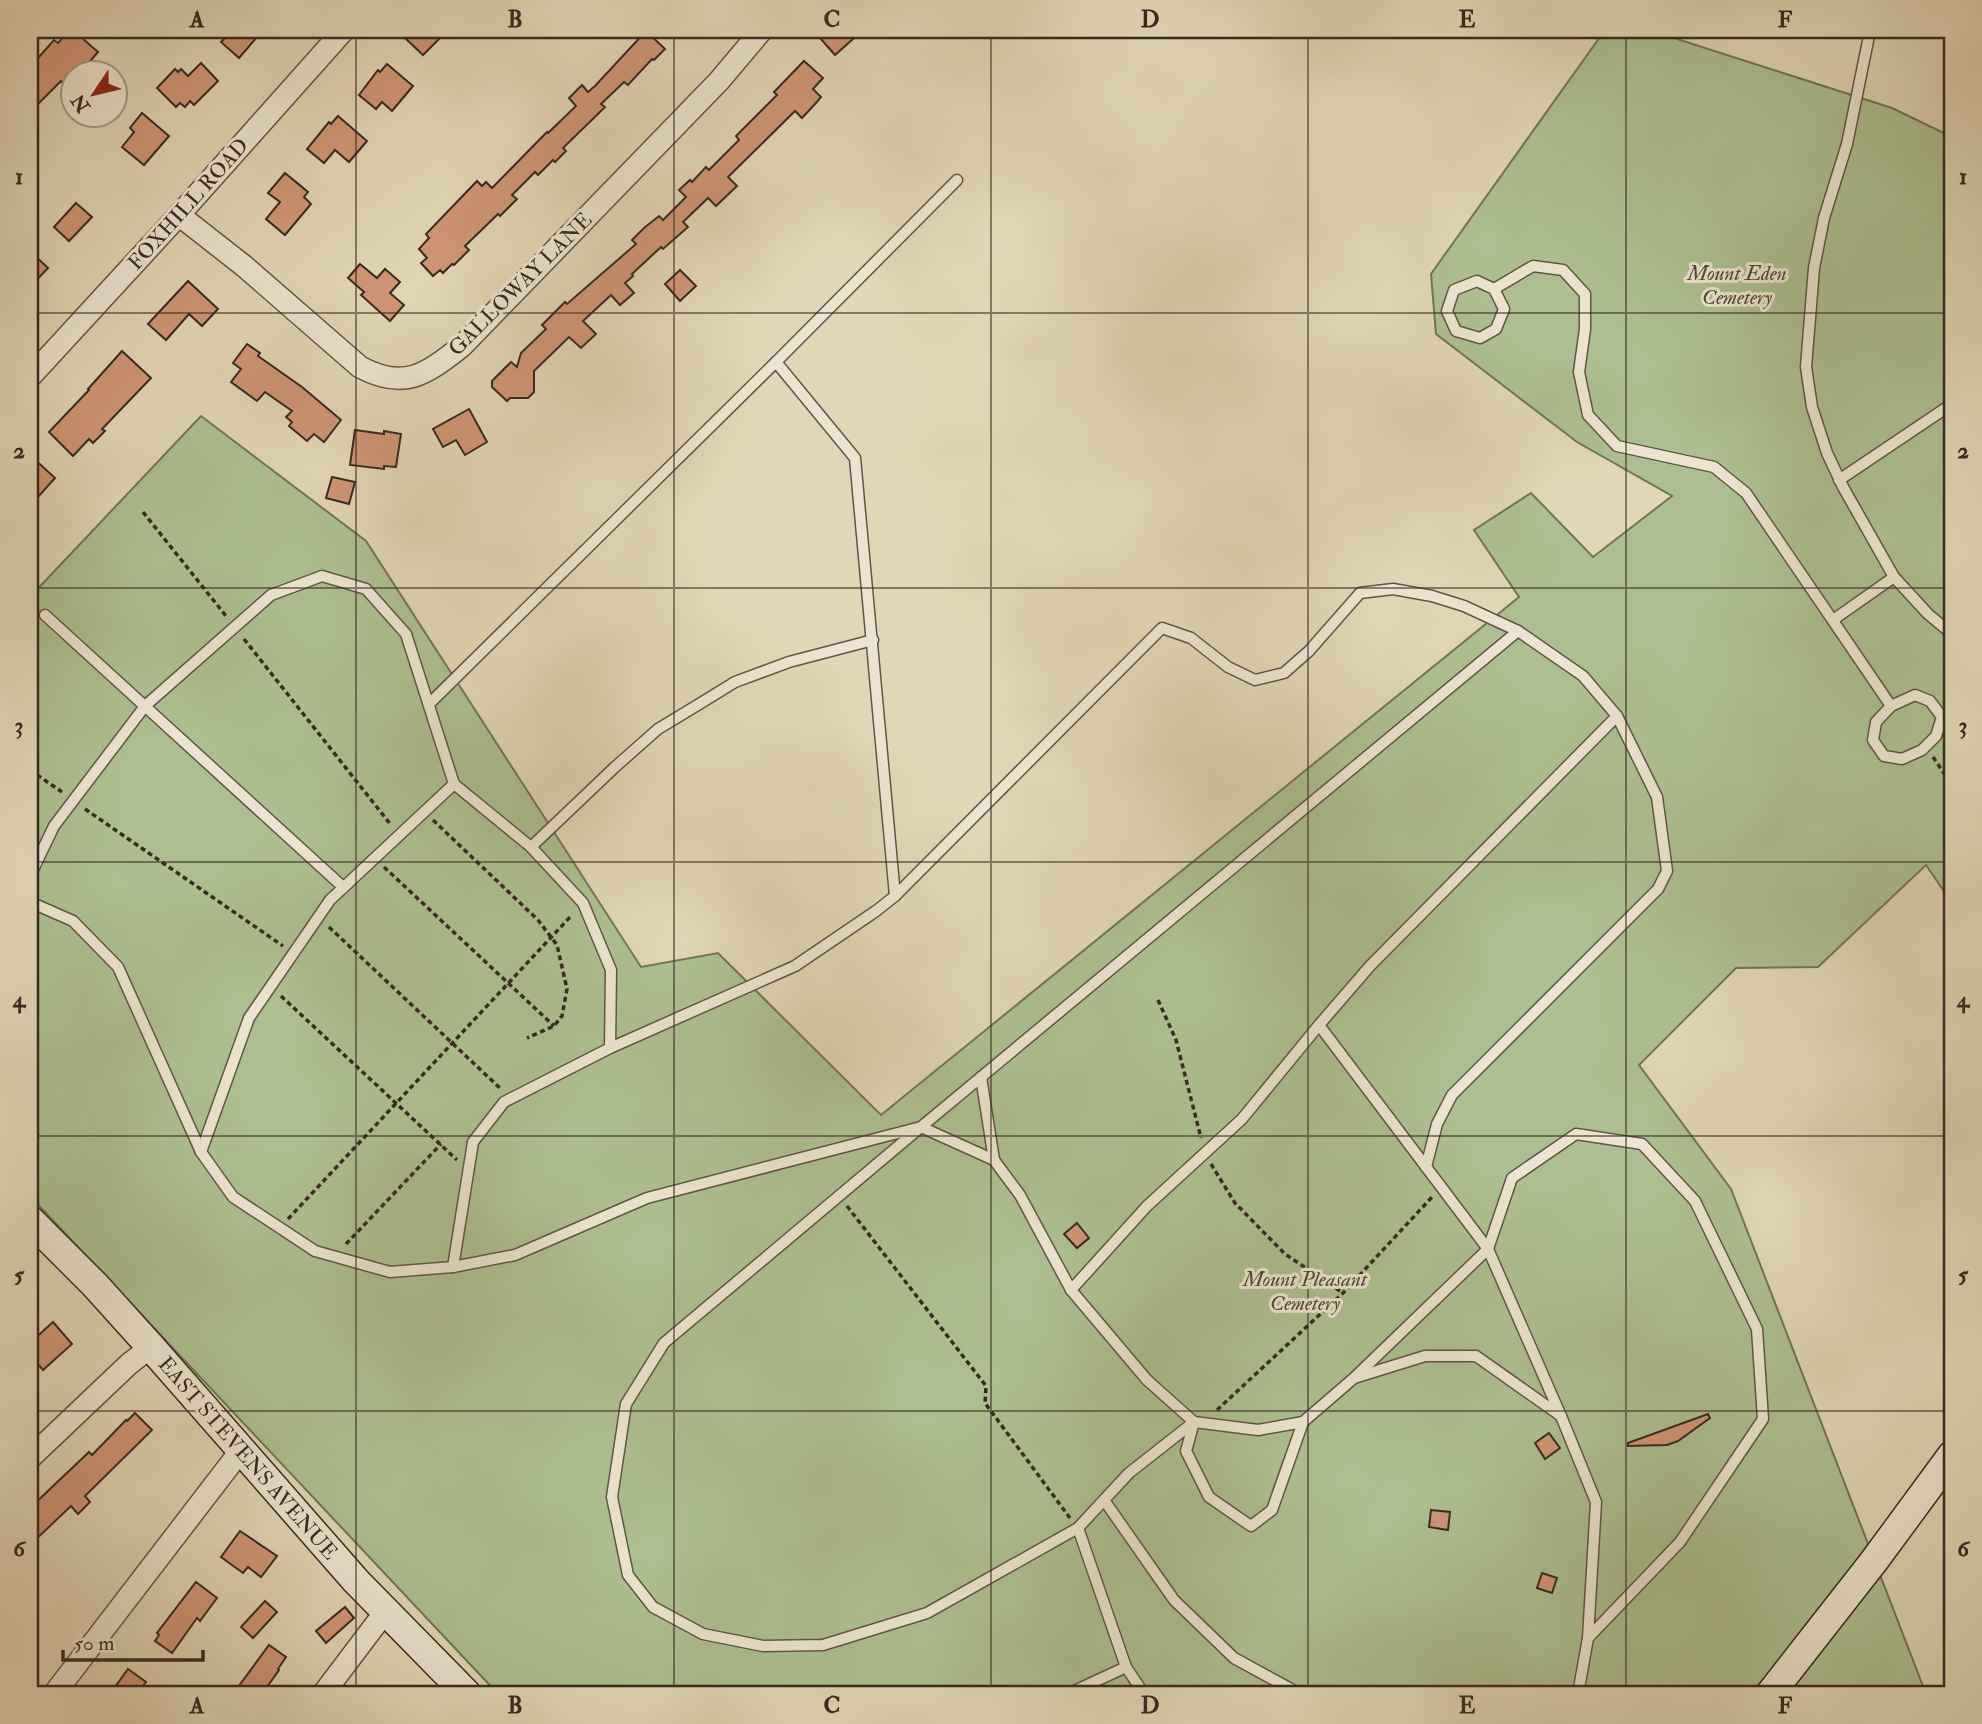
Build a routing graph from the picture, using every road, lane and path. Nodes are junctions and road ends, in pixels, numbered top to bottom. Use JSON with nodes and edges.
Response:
{"nodes":[{"id":1,"x":344,"y":30,"type":"edge"},
{"id":2,"x":762,"y":30,"type":"edge"},
{"id":3,"x":1868,"y":30,"type":"edge"},
{"id":4,"x":957,"y":180,"type":"dead end"},
{"id":5,"x":179,"y":215,"type":"junction"},
{"id":6,"x":1494,"y":289,"type":"junction"},
{"id":7,"x":776,"y":362,"type":"junction"},
{"id":8,"x":30,"y":377,"type":"edge"},
{"id":9,"x":1952,"y":404,"type":"edge"},
{"id":10,"x":1839,"y":480,"type":"junction"},
{"id":11,"x":143,"y":512,"type":"dead end"},
{"id":12,"x":1894,"y":577,"type":"junction"},
{"id":13,"x":45,"y":615,"type":"dead end"},
{"id":14,"x":1833,"y":620,"type":"junction"},
{"id":15,"x":235,"y":627,"type":"junction"},
{"id":16,"x":1518,"y":631,"type":"junction"},
{"id":17,"x":1952,"y":634,"type":"edge"},
{"id":18,"x":873,"y":640,"type":"junction"},
{"id":19,"x":429,"y":704,"type":"junction"},
{"id":20,"x":145,"y":706,"type":"junction"},
{"id":21,"x":1891,"y":706,"type":"junction"},
{"id":22,"x":1617,"y":716,"type":"junction"},
{"id":23,"x":1926,"y":746,"type":"junction"},
{"id":24,"x":30,"y":770,"type":"edge"},
{"id":25,"x":454,"y":784,"type":"junction"},
{"id":26,"x":1952,"y":785,"type":"edge"},
{"id":27,"x":73,"y":800,"type":"junction"},
{"id":28,"x":424,"y":811,"type":"junction"},
{"id":29,"x":399,"y":835,"type":"junction"},
{"id":30,"x":531,"y":847,"type":"junction"},
{"id":31,"x":374,"y":858,"type":"junction"},
{"id":32,"x":30,"y":876,"type":"edge"},
{"id":33,"x":343,"y":887,"type":"junction"},
{"id":34,"x":895,"y":896,"type":"junction"},
{"id":35,"x":30,"y":902,"type":"edge"},
{"id":36,"x":583,"y":904,"type":"junction"},
{"id":37,"x":318,"y":917,"type":"junction"},
{"id":38,"x":551,"y":937,"type":"junction"},
{"id":39,"x":294,"y":953,"type":"junction"},
{"id":40,"x":508,"y":983,"type":"junction"},
{"id":41,"x":271,"y":986,"type":"junction"},
{"id":42,"x":1158,"y":1000,"type":"dead end"},
{"id":43,"x":1319,"y":1025,"type":"junction"},
{"id":44,"x":554,"y":1026,"type":"junction"},
{"id":45,"x":527,"y":1038,"type":"dead end"},
{"id":46,"x":452,"y":1043,"type":"junction"},
{"id":47,"x":610,"y":1048,"type":"junction"},
{"id":48,"x":981,"y":1077,"type":"junction"},
{"id":49,"x":511,"y":1098,"type":"junction"},
{"id":50,"x":396,"y":1103,"type":"junction"},
{"id":51,"x":921,"y":1127,"type":"junction"},
{"id":52,"x":441,"y":1144,"type":"junction"},
{"id":53,"x":201,"y":1152,"type":"junction"},
{"id":54,"x":1205,"y":1153,"type":"junction"},
{"id":55,"x":994,"y":1160,"type":"junction"},
{"id":56,"x":1426,"y":1167,"type":"junction"},
{"id":57,"x":469,"y":1171,"type":"junction"},
{"id":58,"x":1441,"y":1187,"type":"junction"},
{"id":59,"x":839,"y":1196,"type":"junction"},
{"id":60,"x":30,"y":1220,"type":"edge"},
{"id":61,"x":279,"y":1228,"type":"junction"},
{"id":62,"x":1488,"y":1249,"type":"junction"},
{"id":63,"x":334,"y":1256,"type":"junction"},
{"id":64,"x":453,"y":1267,"type":"junction"},
{"id":65,"x":1071,"y":1290,"type":"junction"},
{"id":66,"x":1343,"y":1293,"type":"junction"},
{"id":67,"x":151,"y":1347,"type":"junction"},
{"id":68,"x":1354,"y":1378,"type":"junction"},
{"id":69,"x":1561,"y":1416,"type":"junction"},
{"id":70,"x":1303,"y":1422,"type":"junction"},
{"id":71,"x":1198,"y":1423,"type":"junction"},
{"id":72,"x":242,"y":1450,"type":"junction"},
{"id":73,"x":1952,"y":1455,"type":"edge"},
{"id":74,"x":30,"y":1458,"type":"edge"},
{"id":75,"x":1104,"y":1500,"type":"junction"},
{"id":76,"x":1078,"y":1528,"type":"junction"},
{"id":77,"x":386,"y":1612,"type":"junction"},
{"id":78,"x":1588,"y":1638,"type":"junction"},
{"id":79,"x":1126,"y":1667,"type":"junction"},
{"id":80,"x":54,"y":1694,"type":"edge"},
{"id":81,"x":323,"y":1694,"type":"edge"},
{"id":82,"x":467,"y":1694,"type":"edge"},
{"id":83,"x":1068,"y":1694,"type":"edge"},
{"id":84,"x":1144,"y":1694,"type":"edge"},
{"id":85,"x":1300,"y":1694,"type":"edge"},
{"id":86,"x":1578,"y":1694,"type":"edge"},
{"id":87,"x":1770,"y":1694,"type":"edge"}],
"edges":[{"from":1,"to":5,"type":"street","name":"FOXHILL ROAD"},
{"from":2,"to":5,"type":"street","name":"GALLOWAY LANE"},
{"from":3,"to":10,"type":"lane"},
{"from":4,"to":7,"type":"lane"},
{"from":5,"to":8,"type":"street","name":"FOXHILL ROAD"},
{"from":6,"to":6,"type":"lane"},
{"from":6,"to":14,"type":"lane"},
{"from":7,"to":18,"type":"lane"},
{"from":7,"to":19,"type":"lane"},
{"from":9,"to":10,"type":"lane"},
{"from":10,"to":12,"type":"lane"},
{"from":11,"to":15,"type":"path"},
{"from":12,"to":14,"type":"lane"},
{"from":12,"to":17,"type":"lane"},
{"from":13,"to":20,"type":"lane"},
{"from":14,"to":21,"type":"lane"},
{"from":15,"to":19,"type":"lane"},
{"from":15,"to":20,"type":"lane"},
{"from":15,"to":29,"type":"path"},
{"from":16,"to":22,"type":"lane"},
{"from":16,"to":34,"type":"lane"},
{"from":16,"to":48,"type":"lane"},
{"from":18,"to":30,"type":"lane"},
{"from":18,"to":34,"type":"lane"},
{"from":19,"to":25,"type":"lane"},
{"from":20,"to":27,"type":"lane"},
{"from":20,"to":33,"type":"lane"},
{"from":21,"to":23,"type":"lane"},
{"from":21,"to":23,"type":"lane"},
{"from":22,"to":43,"type":"lane"},
{"from":22,"to":56,"type":"lane"},
{"from":23,"to":26,"type":"path"},
{"from":24,"to":27,"type":"path"},
{"from":25,"to":28,"type":"lane"},
{"from":25,"to":30,"type":"lane"},
{"from":27,"to":32,"type":"lane"},
{"from":27,"to":39,"type":"path"},
{"from":28,"to":29,"type":"lane"},
{"from":28,"to":38,"type":"path"},
{"from":29,"to":31,"type":"lane"},
{"from":30,"to":36,"type":"lane"},
{"from":31,"to":33,"type":"lane"},
{"from":31,"to":40,"type":"path"},
{"from":33,"to":37,"type":"lane"},
{"from":34,"to":47,"type":"lane"},
{"from":35,"to":53,"type":"lane"},
{"from":36,"to":38,"type":"path"},
{"from":36,"to":47,"type":"lane"},
{"from":37,"to":39,"type":"lane"},
{"from":37,"to":46,"type":"path"},
{"from":38,"to":40,"type":"path"},
{"from":38,"to":44,"type":"path"},
{"from":39,"to":41,"type":"lane"},
{"from":40,"to":44,"type":"path"},
{"from":40,"to":46,"type":"path"},
{"from":41,"to":50,"type":"path"},
{"from":41,"to":53,"type":"lane"},
{"from":42,"to":54,"type":"path"},
{"from":43,"to":54,"type":"lane"},
{"from":43,"to":56,"type":"lane"},
{"from":44,"to":45,"type":"path"},
{"from":46,"to":49,"type":"path"},
{"from":46,"to":50,"type":"path"},
{"from":47,"to":49,"type":"lane"},
{"from":48,"to":51,"type":"lane"},
{"from":48,"to":55,"type":"lane"},
{"from":49,"to":57,"type":"lane"},
{"from":50,"to":52,"type":"path"},
{"from":50,"to":61,"type":"path"},
{"from":51,"to":55,"type":"lane"},
{"from":51,"to":59,"type":"lane"},
{"from":51,"to":64,"type":"lane"},
{"from":52,"to":57,"type":"path"},
{"from":52,"to":63,"type":"path"},
{"from":53,"to":61,"type":"lane"},
{"from":54,"to":65,"type":"lane"},
{"from":54,"to":66,"type":"path"},
{"from":55,"to":65,"type":"lane"},
{"from":56,"to":58,"type":"lane"},
{"from":57,"to":64,"type":"lane"},
{"from":58,"to":62,"type":"lane"},
{"from":58,"to":66,"type":"path"},
{"from":59,"to":76,"type":"path"},
{"from":59,"to":76,"type":"lane"},
{"from":60,"to":67,"type":"street","name":"EAST STEVENS AVENUE"},
{"from":61,"to":63,"type":"lane"},
{"from":62,"to":68,"type":"lane"},
{"from":62,"to":69,"type":"lane"},
{"from":62,"to":78,"type":"lane"},
{"from":63,"to":64,"type":"lane"},
{"from":65,"to":71,"type":"lane"},
{"from":66,"to":71,"type":"path"},
{"from":67,"to":72,"type":"street","name":"EAST STEVENS AVENUE"},
{"from":67,"to":74,"type":"street"},
{"from":68,"to":69,"type":"lane"},
{"from":68,"to":70,"type":"lane"},
{"from":69,"to":78,"type":"lane"},
{"from":70,"to":71,"type":"lane"},
{"from":70,"to":71,"type":"lane"},
{"from":71,"to":75,"type":"lane"},
{"from":72,"to":77,"type":"street","name":"EAST STEVENS AVENUE"},
{"from":72,"to":80,"type":"street"},
{"from":73,"to":87,"type":"street"},
{"from":75,"to":76,"type":"lane"},
{"from":75,"to":85,"type":"lane"},
{"from":76,"to":79,"type":"lane"},
{"from":77,"to":81,"type":"street"},
{"from":77,"to":82,"type":"street","name":"EAST STEVENS AVENUE"},
{"from":78,"to":86,"type":"lane"},
{"from":79,"to":83,"type":"lane"},
{"from":79,"to":84,"type":"lane"}]}
